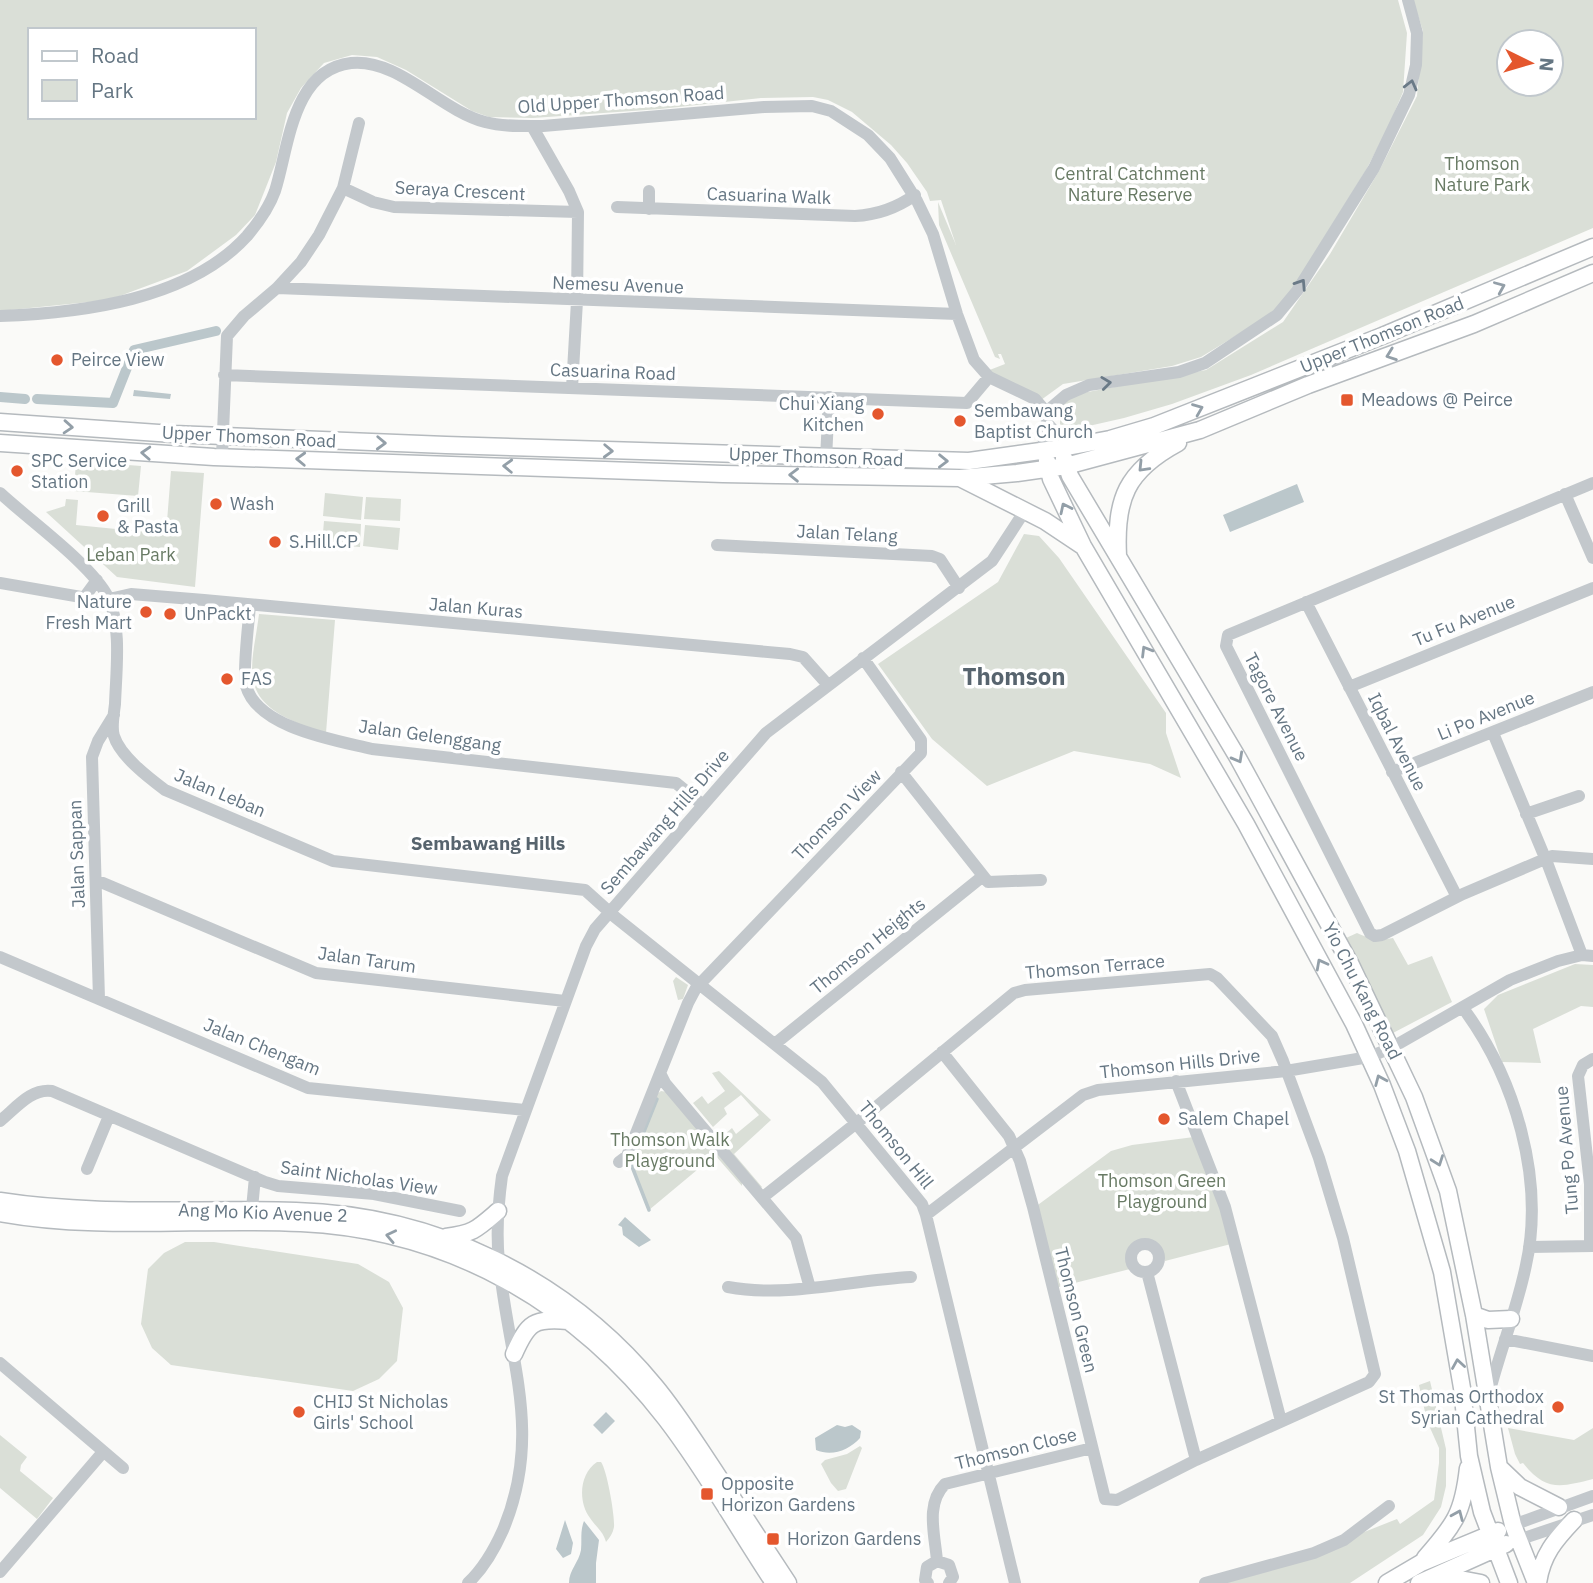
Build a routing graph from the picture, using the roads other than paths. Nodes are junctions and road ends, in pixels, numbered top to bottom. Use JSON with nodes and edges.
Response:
{"nodes":[{"id":1,"x":1408,"y":0,"type":"edge"},
{"id":2,"x":359,"y":123,"type":"dead end"},
{"id":3,"x":533,"y":126,"type":"junction"},
{"id":4,"x":343,"y":188,"type":"junction"},
{"id":5,"x":649,"y":191,"type":"dead end"},
{"id":6,"x":915,"y":195,"type":"junction"},
{"id":7,"x":617,"y":207,"type":"dead end"},
{"id":8,"x":649,"y":209,"type":"junction"},
{"id":9,"x":578,"y":212,"type":"junction"},
{"id":10,"x":1593,"y":247,"type":"edge"},
{"id":11,"x":1593,"y":273,"type":"edge"},
{"id":12,"x":277,"y":288,"type":"junction"},
{"id":13,"x":577,"y":301,"type":"junction"},
{"id":14,"x":957,"y":314,"type":"junction"},
{"id":15,"x":0,"y":316,"type":"edge"},
{"id":16,"x":224,"y":375,"type":"junction"},
{"id":17,"x":989,"y":377,"type":"junction"},
{"id":18,"x":572,"y":388,"type":"junction"},
{"id":19,"x":829,"y":397,"type":"junction"},
{"id":20,"x":1047,"y":418,"type":"junction"},
{"id":21,"x":0,"y":422,"type":"edge"},
{"id":22,"x":1200,"y":430,"type":"junction"},
{"id":23,"x":222,"y":436,"type":"junction"},
{"id":24,"x":0,"y":443,"type":"edge"},
{"id":25,"x":1054,"y":450,"type":"junction"},
{"id":26,"x":723,"y":454,"type":"junction"},
{"id":27,"x":222,"y":457,"type":"junction"},
{"id":28,"x":826,"y":459,"type":"junction"},
{"id":29,"x":1066,"y":466,"type":"junction"},
{"id":30,"x":1048,"y":469,"type":"junction"},
{"id":31,"x":723,"y":474,"type":"junction"},
{"id":32,"x":960,"y":478,"type":"junction"},
{"id":33,"x":1593,"y":483,"type":"edge"},
{"id":34,"x":0,"y":493,"type":"edge"},
{"id":35,"x":1565,"y":495,"type":"junction"},
{"id":36,"x":1024,"y":512,"type":"junction"},
{"id":37,"x":717,"y":545,"type":"dead end"},
{"id":38,"x":1083,"y":546,"type":"junction"},
{"id":39,"x":1118,"y":558,"type":"junction"},
{"id":40,"x":1593,"y":558,"type":"edge"},
{"id":41,"x":97,"y":580,"type":"junction"},
{"id":42,"x":1,"y":587,"type":"edge"},
{"id":43,"x":959,"y":587,"type":"junction"},
{"id":44,"x":1593,"y":588,"type":"edge"},
{"id":45,"x":109,"y":599,"type":"junction"},
{"id":46,"x":1306,"y":602,"type":"junction"},
{"id":47,"x":250,"y":605,"type":"junction"},
{"id":48,"x":1171,"y":647,"type":"junction"},
{"id":49,"x":863,"y":658,"type":"junction"},
{"id":50,"x":828,"y":685,"type":"junction"},
{"id":51,"x":1349,"y":688,"type":"junction"},
{"id":52,"x":1593,"y":692,"type":"edge"},
{"id":53,"x":1173,"y":696,"type":"junction"},
{"id":54,"x":114,"y":715,"type":"junction"},
{"id":55,"x":1493,"y":733,"type":"junction"},
{"id":56,"x":901,"y":772,"type":"junction"},
{"id":57,"x":1392,"y":772,"type":"junction"},
{"id":58,"x":1579,"y":796,"type":"dead end"},
{"id":59,"x":703,"y":805,"type":"junction"},
{"id":60,"x":1526,"y":814,"type":"junction"},
{"id":61,"x":1544,"y":859,"type":"junction"},
{"id":62,"x":1593,"y":859,"type":"edge"},
{"id":63,"x":983,"y":876,"type":"junction"},
{"id":64,"x":1041,"y":880,"type":"dead end"},
{"id":65,"x":96,"y":882,"type":"junction"},
{"id":66,"x":1457,"y":897,"type":"junction"},
{"id":67,"x":610,"y":912,"type":"junction"},
{"id":68,"x":1587,"y":956,"type":"edge"},
{"id":69,"x":0,"y":957,"type":"edge"},
{"id":70,"x":701,"y":983,"type":"junction"},
{"id":71,"x":99,"y":999,"type":"junction"},
{"id":72,"x":565,"y":1001,"type":"junction"},
{"id":73,"x":1463,"y":1008,"type":"junction"},
{"id":74,"x":776,"y":1043,"type":"junction"},
{"id":75,"x":1391,"y":1048,"type":"junction"},
{"id":76,"x":942,"y":1052,"type":"junction"},
{"id":77,"x":1369,"y":1056,"type":"junction"},
{"id":78,"x":1593,"y":1059,"type":"edge"},
{"id":79,"x":1286,"y":1070,"type":"junction"},
{"id":80,"x":661,"y":1075,"type":"junction"},
{"id":81,"x":1176,"y":1081,"type":"junction"},
{"id":82,"x":526,"y":1110,"type":"junction"},
{"id":83,"x":109,"y":1116,"type":"junction"},
{"id":84,"x":0,"y":1121,"type":"edge"},
{"id":85,"x":856,"y":1123,"type":"junction"},
{"id":86,"x":1015,"y":1146,"type":"junction"},
{"id":87,"x":619,"y":1162,"type":"dead end"},
{"id":88,"x":87,"y":1169,"type":"dead end"},
{"id":89,"x":255,"y":1177,"type":"junction"},
{"id":90,"x":763,"y":1197,"type":"junction"},
{"id":91,"x":0,"y":1201,"type":"edge"},
{"id":92,"x":460,"y":1210,"type":"dead end"},
{"id":93,"x":498,"y":1211,"type":"junction"},
{"id":94,"x":0,"y":1213,"type":"edge"},
{"id":95,"x":926,"y":1215,"type":"junction"},
{"id":96,"x":251,"y":1216,"type":"junction"},
{"id":97,"x":443,"y":1238,"type":"junction"},
{"id":98,"x":1592,"y":1246,"type":"edge"},
{"id":99,"x":1529,"y":1247,"type":"junction"},
{"id":100,"x":499,"y":1268,"type":"junction"},
{"id":101,"x":1147,"y":1272,"type":"dead end"},
{"id":102,"x":911,"y":1278,"type":"dead end"},
{"id":103,"x":728,"y":1287,"type":"dead end"},
{"id":104,"x":810,"y":1288,"type":"junction"},
{"id":105,"x":1474,"y":1315,"type":"junction"},
{"id":106,"x":1511,"y":1320,"type":"junction"},
{"id":107,"x":571,"y":1321,"type":"junction"},
{"id":108,"x":1505,"y":1339,"type":"junction"},
{"id":109,"x":514,"y":1354,"type":"junction"},
{"id":110,"x":1593,"y":1356,"type":"edge"},
{"id":111,"x":0,"y":1363,"type":"edge"},
{"id":112,"x":1487,"y":1402,"type":"junction"},
{"id":113,"x":1281,"y":1421,"type":"junction"},
{"id":114,"x":522,"y":1429,"type":"junction"},
{"id":115,"x":1091,"y":1448,"type":"junction"},
{"id":116,"x":103,"y":1452,"type":"junction"},
{"id":117,"x":1469,"y":1456,"type":"junction"},
{"id":118,"x":1196,"y":1460,"type":"junction"},
{"id":119,"x":1499,"y":1467,"type":"junction"},
{"id":120,"x":123,"y":1468,"type":"dead end"},
{"id":121,"x":987,"y":1474,"type":"junction"},
{"id":122,"x":1593,"y":1496,"type":"edge"},
{"id":123,"x":1389,"y":1507,"type":"dead end"},
{"id":124,"x":1559,"y":1507,"type":"junction"},
{"id":125,"x":1593,"y":1515,"type":"edge"},
{"id":126,"x":1574,"y":1520,"type":"junction"},
{"id":127,"x":1516,"y":1532,"type":"junction"},
{"id":128,"x":1493,"y":1540,"type":"junction"},
{"id":129,"x":937,"y":1561,"type":"junction"},
{"id":130,"x":1421,"y":1563,"type":"junction"},
{"id":131,"x":0,"y":1572,"type":"edge"},
{"id":132,"x":1209,"y":1582,"type":"edge"},
{"id":133,"x":1420,"y":1582,"type":"edge"},
{"id":134,"x":457,"y":1583,"type":"edge"},
{"id":135,"x":468,"y":1583,"type":"edge"},
{"id":136,"x":774,"y":1583,"type":"edge"},
{"id":137,"x":788,"y":1583,"type":"edge"},
{"id":138,"x":928,"y":1583,"type":"edge"},
{"id":139,"x":949,"y":1583,"type":"edge"},
{"id":140,"x":1015,"y":1583,"type":"edge"},
{"id":141,"x":1387,"y":1583,"type":"edge"},
{"id":142,"x":1481,"y":1583,"type":"edge"},
{"id":143,"x":1509,"y":1583,"type":"edge"},
{"id":144,"x":1537,"y":1583,"type":"edge"}],
"edges":[{"from":20,"to":1,"type":"street","one_way":true},
{"from":2,"to":4,"type":"street"},
{"from":3,"to":6,"type":"street","name":"Old Upper Thomson Road"},
{"from":3,"to":9,"type":"street"},
{"from":3,"to":15,"type":"street","name":"Old Upper Thomson Road"},
{"from":4,"to":9,"type":"street","name":"Seraya Crescent"},
{"from":4,"to":12,"type":"street"},
{"from":5,"to":8,"type":"street"},
{"from":6,"to":8,"type":"street","name":"Casuarina Walk"},
{"from":6,"to":14,"type":"street","name":"Old Upper Thomson Road"},
{"from":7,"to":8,"type":"street","name":"Casuarina Walk"},
{"from":9,"to":13,"type":"street"},
{"from":25,"to":10,"type":"main road","name":"Upper Thomson Road","one_way":true},
{"from":11,"to":22,"type":"main road","name":"Upper Thomson Road","one_way":true},
{"from":12,"to":13,"type":"street","name":"Nemesu Avenue"},
{"from":12,"to":16,"type":"street"},
{"from":13,"to":14,"type":"street","name":"Nemesu Avenue"},
{"from":13,"to":18,"type":"street"},
{"from":14,"to":17,"type":"street","name":"Old Upper Thomson Road"},
{"from":16,"to":18,"type":"street","name":"Casuarina Road"},
{"from":16,"to":23,"type":"street"},
{"from":17,"to":19,"type":"street","name":"Casuarina Road"},
{"from":17,"to":20,"type":"street"},
{"from":18,"to":19,"type":"street","name":"Casuarina Road"},
{"from":19,"to":28,"type":"street"},
{"from":20,"to":25,"type":"street"},
{"from":21,"to":23,"type":"main road","name":"Upper Thomson Road","one_way":true},
{"from":22,"to":29,"type":"main road","name":"Upper Thomson Road"},
{"from":22,"to":39,"type":"main road","one_way":true},
{"from":23,"to":26,"type":"main road","name":"Upper Thomson Road","one_way":true},
{"from":23,"to":27,"type":"street"},
{"from":27,"to":24,"type":"main road","name":"Upper Thomson Road","one_way":true},
{"from":28,"to":25,"type":"main road","name":"Upper Thomson Road","one_way":true},
{"from":25,"to":29,"type":"main road","name":"Yio Chu Kang Road"},
{"from":25,"to":30,"type":"main road","name":"Yio Chu Kang Road"},
{"from":26,"to":28,"type":"main road","name":"Upper Thomson Road"},
{"from":26,"to":31,"type":"main road"},
{"from":31,"to":27,"type":"main road","name":"Upper Thomson Road","one_way":true},
{"from":29,"to":30,"type":"main road","name":"Upper Thomson Road"},
{"from":29,"to":39,"type":"main road","name":"Yio Chu Kang Road"},
{"from":30,"to":32,"type":"main road","name":"Upper Thomson Road"},
{"from":38,"to":30,"type":"main road","name":"Yio Chu Kang Road","one_way":true},
{"from":32,"to":31,"type":"main road","name":"Upper Thomson Road","one_way":true},
{"from":32,"to":36,"type":"main road"},
{"from":33,"to":35,"type":"street","name":"Tagore Avenue"},
{"from":34,"to":41,"type":"street","name":"Jalan Leban"},
{"from":35,"to":40,"type":"street"},
{"from":35,"to":46,"type":"street","name":"Tagore Avenue"},
{"from":36,"to":38,"type":"main road"},
{"from":36,"to":43,"type":"street","name":"Sembawang Hills Drive"},
{"from":37,"to":43,"type":"street","name":"Jalan Telang"},
{"from":53,"to":38,"type":"main road","name":"Yio Chu Kang Road","one_way":true},
{"from":39,"to":48,"type":"main road","name":"Yio Chu Kang Road"},
{"from":41,"to":42,"type":"street"},
{"from":41,"to":45,"type":"street","name":"Jalan Leban"},
{"from":43,"to":49,"type":"street","name":"Sembawang Hills Drive"},
{"from":44,"to":51,"type":"street","name":"Tu Fu Avenue"},
{"from":45,"to":47,"type":"street","name":"Jalan Kuras"},
{"from":45,"to":54,"type":"street","name":"Jalan Leban"},
{"from":46,"to":51,"type":"street","name":"Iqbal Avenue"},
{"from":46,"to":66,"type":"street","name":"Tagore Avenue"},
{"from":47,"to":50,"type":"street","name":"Jalan Kuras"},
{"from":47,"to":59,"type":"street","name":"Jalan Gelenggang"},
{"from":48,"to":53,"type":"main road"},
{"from":48,"to":75,"type":"main road","name":"Yio Chu Kang Road","one_way":true},
{"from":49,"to":50,"type":"street","name":"Sembawang Hills Drive"},
{"from":49,"to":56,"type":"street","name":"Thomson View"},
{"from":50,"to":59,"type":"street","name":"Sembawang Hills Drive"},
{"from":51,"to":57,"type":"street","name":"Iqbal Avenue"},
{"from":52,"to":55,"type":"street","name":"Li Po Avenue"},
{"from":77,"to":53,"type":"main road","name":"Yio Chu Kang Road","one_way":true},
{"from":54,"to":65,"type":"street","name":"Jalan Sappan"},
{"from":54,"to":67,"type":"street","name":"Jalan Leban"},
{"from":55,"to":57,"type":"street","name":"Li Po Avenue"},
{"from":55,"to":60,"type":"street"},
{"from":56,"to":63,"type":"street"},
{"from":56,"to":70,"type":"street","name":"Thomson View"},
{"from":57,"to":66,"type":"street","name":"Iqbal Avenue"},
{"from":58,"to":60,"type":"street"},
{"from":59,"to":67,"type":"street","name":"Sembawang Hills Drive"},
{"from":60,"to":61,"type":"street"},
{"from":61,"to":62,"type":"street","name":"Tagore Avenue"},
{"from":61,"to":66,"type":"street","name":"Tagore Avenue"},
{"from":61,"to":68,"type":"street"},
{"from":63,"to":64,"type":"street"},
{"from":63,"to":74,"type":"street","name":"Thomson Heights"},
{"from":65,"to":71,"type":"street","name":"Jalan Sappan"},
{"from":65,"to":72,"type":"street","name":"Jalan Tarum"},
{"from":67,"to":70,"type":"street","name":"Thomson Hill"},
{"from":67,"to":72,"type":"street","name":"Sembawang Hills Drive"},
{"from":68,"to":73,"type":"street","name":"Thomson Hills Drive"},
{"from":69,"to":71,"type":"street","name":"Jalan Chengam"},
{"from":70,"to":74,"type":"street","name":"Thomson Hill"},
{"from":70,"to":80,"type":"street","name":"Thomson View"},
{"from":71,"to":82,"type":"street","name":"Jalan Chengam"},
{"from":72,"to":82,"type":"street","name":"Sembawang Hills Drive"},
{"from":73,"to":75,"type":"street","name":"Thomson Hills Drive"},
{"from":73,"to":99,"type":"street"},
{"from":74,"to":85,"type":"street","name":"Thomson Hill"},
{"from":75,"to":77,"type":"street","name":"Thomson Hills Drive"},
{"from":75,"to":105,"type":"main road","name":"Yio Chu Kang Road","one_way":true},
{"from":76,"to":79,"type":"street","name":"Thomson Terrace"},
{"from":76,"to":85,"type":"street","name":"Thomson Terrace"},
{"from":76,"to":86,"type":"street","name":"Thomson Green"},
{"from":77,"to":79,"type":"street","name":"Thomson Hills Drive"},
{"from":117,"to":77,"type":"main road","name":"Yio Chu Kang Road","one_way":true},
{"from":78,"to":98,"type":"street","name":"Tung Po Avenue"},
{"from":79,"to":81,"type":"street","name":"Thomson Hills Drive"},
{"from":79,"to":113,"type":"street","name":"Thomson Green"},
{"from":80,"to":87,"type":"street","name":"Thomson View"},
{"from":80,"to":90,"type":"street"},
{"from":81,"to":86,"type":"street","name":"Thomson Hills Drive"},
{"from":81,"to":113,"type":"street"},
{"from":82,"to":93,"type":"street","name":"Sembawang Hills Drive"},
{"from":83,"to":84,"type":"street","name":"Saint Nicholas View"},
{"from":83,"to":88,"type":"street"},
{"from":83,"to":89,"type":"street","name":"Saint Nicholas View"},
{"from":85,"to":90,"type":"street","name":"Thomson Terrace"},
{"from":85,"to":95,"type":"street","name":"Thomson Hill"},
{"from":86,"to":95,"type":"street","name":"Thomson Hills Drive"},
{"from":86,"to":115,"type":"street","name":"Thomson Green"},
{"from":89,"to":92,"type":"street","name":"Saint Nicholas View"},
{"from":89,"to":96,"type":"street","name":"Saint Nicholas View"},
{"from":90,"to":104,"type":"street"},
{"from":91,"to":96,"type":"main road","name":"Ang Mo Kio Avenue 2"},
{"from":93,"to":97,"type":"main road"},
{"from":93,"to":100,"type":"street","name":"Sembawang Hills Drive"},
{"from":94,"to":96,"type":"main road","name":"Ang Mo Kio Avenue 2"},
{"from":95,"to":121,"type":"street","name":"Thomson Hill"},
{"from":96,"to":97,"type":"main road","name":"Ang Mo Kio Avenue 2"},
{"from":100,"to":96,"type":"main road","name":"Ang Mo Kio Avenue 2","one_way":true},
{"from":97,"to":100,"type":"main road","name":"Ang Mo Kio Avenue 2"},
{"from":98,"to":99,"type":"street","name":"Tung Po Avenue"},
{"from":99,"to":106,"type":"street"},
{"from":100,"to":107,"type":"main road","name":"Ang Mo Kio Avenue 2"},
{"from":100,"to":109,"type":"street","name":"Sembawang Hills Drive"},
{"from":100,"to":137,"type":"main road","name":"Ang Mo Kio Avenue 2"},
{"from":101,"to":118,"type":"street"},
{"from":102,"to":104,"type":"street"},
{"from":103,"to":104,"type":"street"},
{"from":105,"to":106,"type":"main road"},
{"from":105,"to":112,"type":"main road","name":"Yio Chu Kang Road"},
{"from":106,"to":108,"type":"street"},
{"from":107,"to":109,"type":"main road"},
{"from":107,"to":136,"type":"main road","name":"Ang Mo Kio Avenue 2"},
{"from":108,"to":110,"type":"street"},
{"from":108,"to":112,"type":"street"},
{"from":109,"to":114,"type":"street","name":"Sembawang Hills Drive"},
{"from":111,"to":116,"type":"street"},
{"from":112,"to":119,"type":"main road","name":"Yio Chu Kang Road"},
{"from":113,"to":118,"type":"street","name":"Thomson Green"},
{"from":114,"to":134,"type":"street"},
{"from":114,"to":135,"type":"street"},
{"from":115,"to":118,"type":"street","name":"Thomson Green"},
{"from":115,"to":121,"type":"street","name":"Thomson Close"},
{"from":116,"to":120,"type":"street"},
{"from":116,"to":131,"type":"street"},
{"from":117,"to":128,"type":"main road","name":"Yio Chu Kang Road"},
{"from":130,"to":117,"type":"main road","one_way":true},
{"from":119,"to":124,"type":"main road"},
{"from":119,"to":127,"type":"main road","name":"Yio Chu Kang Road"},
{"from":121,"to":129,"type":"street","name":"Thomson Close"},
{"from":121,"to":140,"type":"street","name":"Thomson Hill"},
{"from":122,"to":124,"type":"street"},
{"from":123,"to":132,"type":"street"},
{"from":124,"to":127,"type":"street"},
{"from":125,"to":126,"type":"street"},
{"from":126,"to":127,"type":"street"},
{"from":126,"to":144,"type":"main road"},
{"from":127,"to":128,"type":"main road"},
{"from":127,"to":144,"type":"main road","name":"Yio Chu Kang Road"},
{"from":128,"to":130,"type":"main road"},
{"from":128,"to":133,"type":"main road"},
{"from":128,"to":143,"type":"main road","name":"Yio Chu Kang Road"},
{"from":129,"to":138,"type":"street","name":"Thomson Close"},
{"from":129,"to":139,"type":"street","name":"Thomson Close"},
{"from":130,"to":141,"type":"main road"},
{"from":133,"to":142,"type":"main road"}]}
